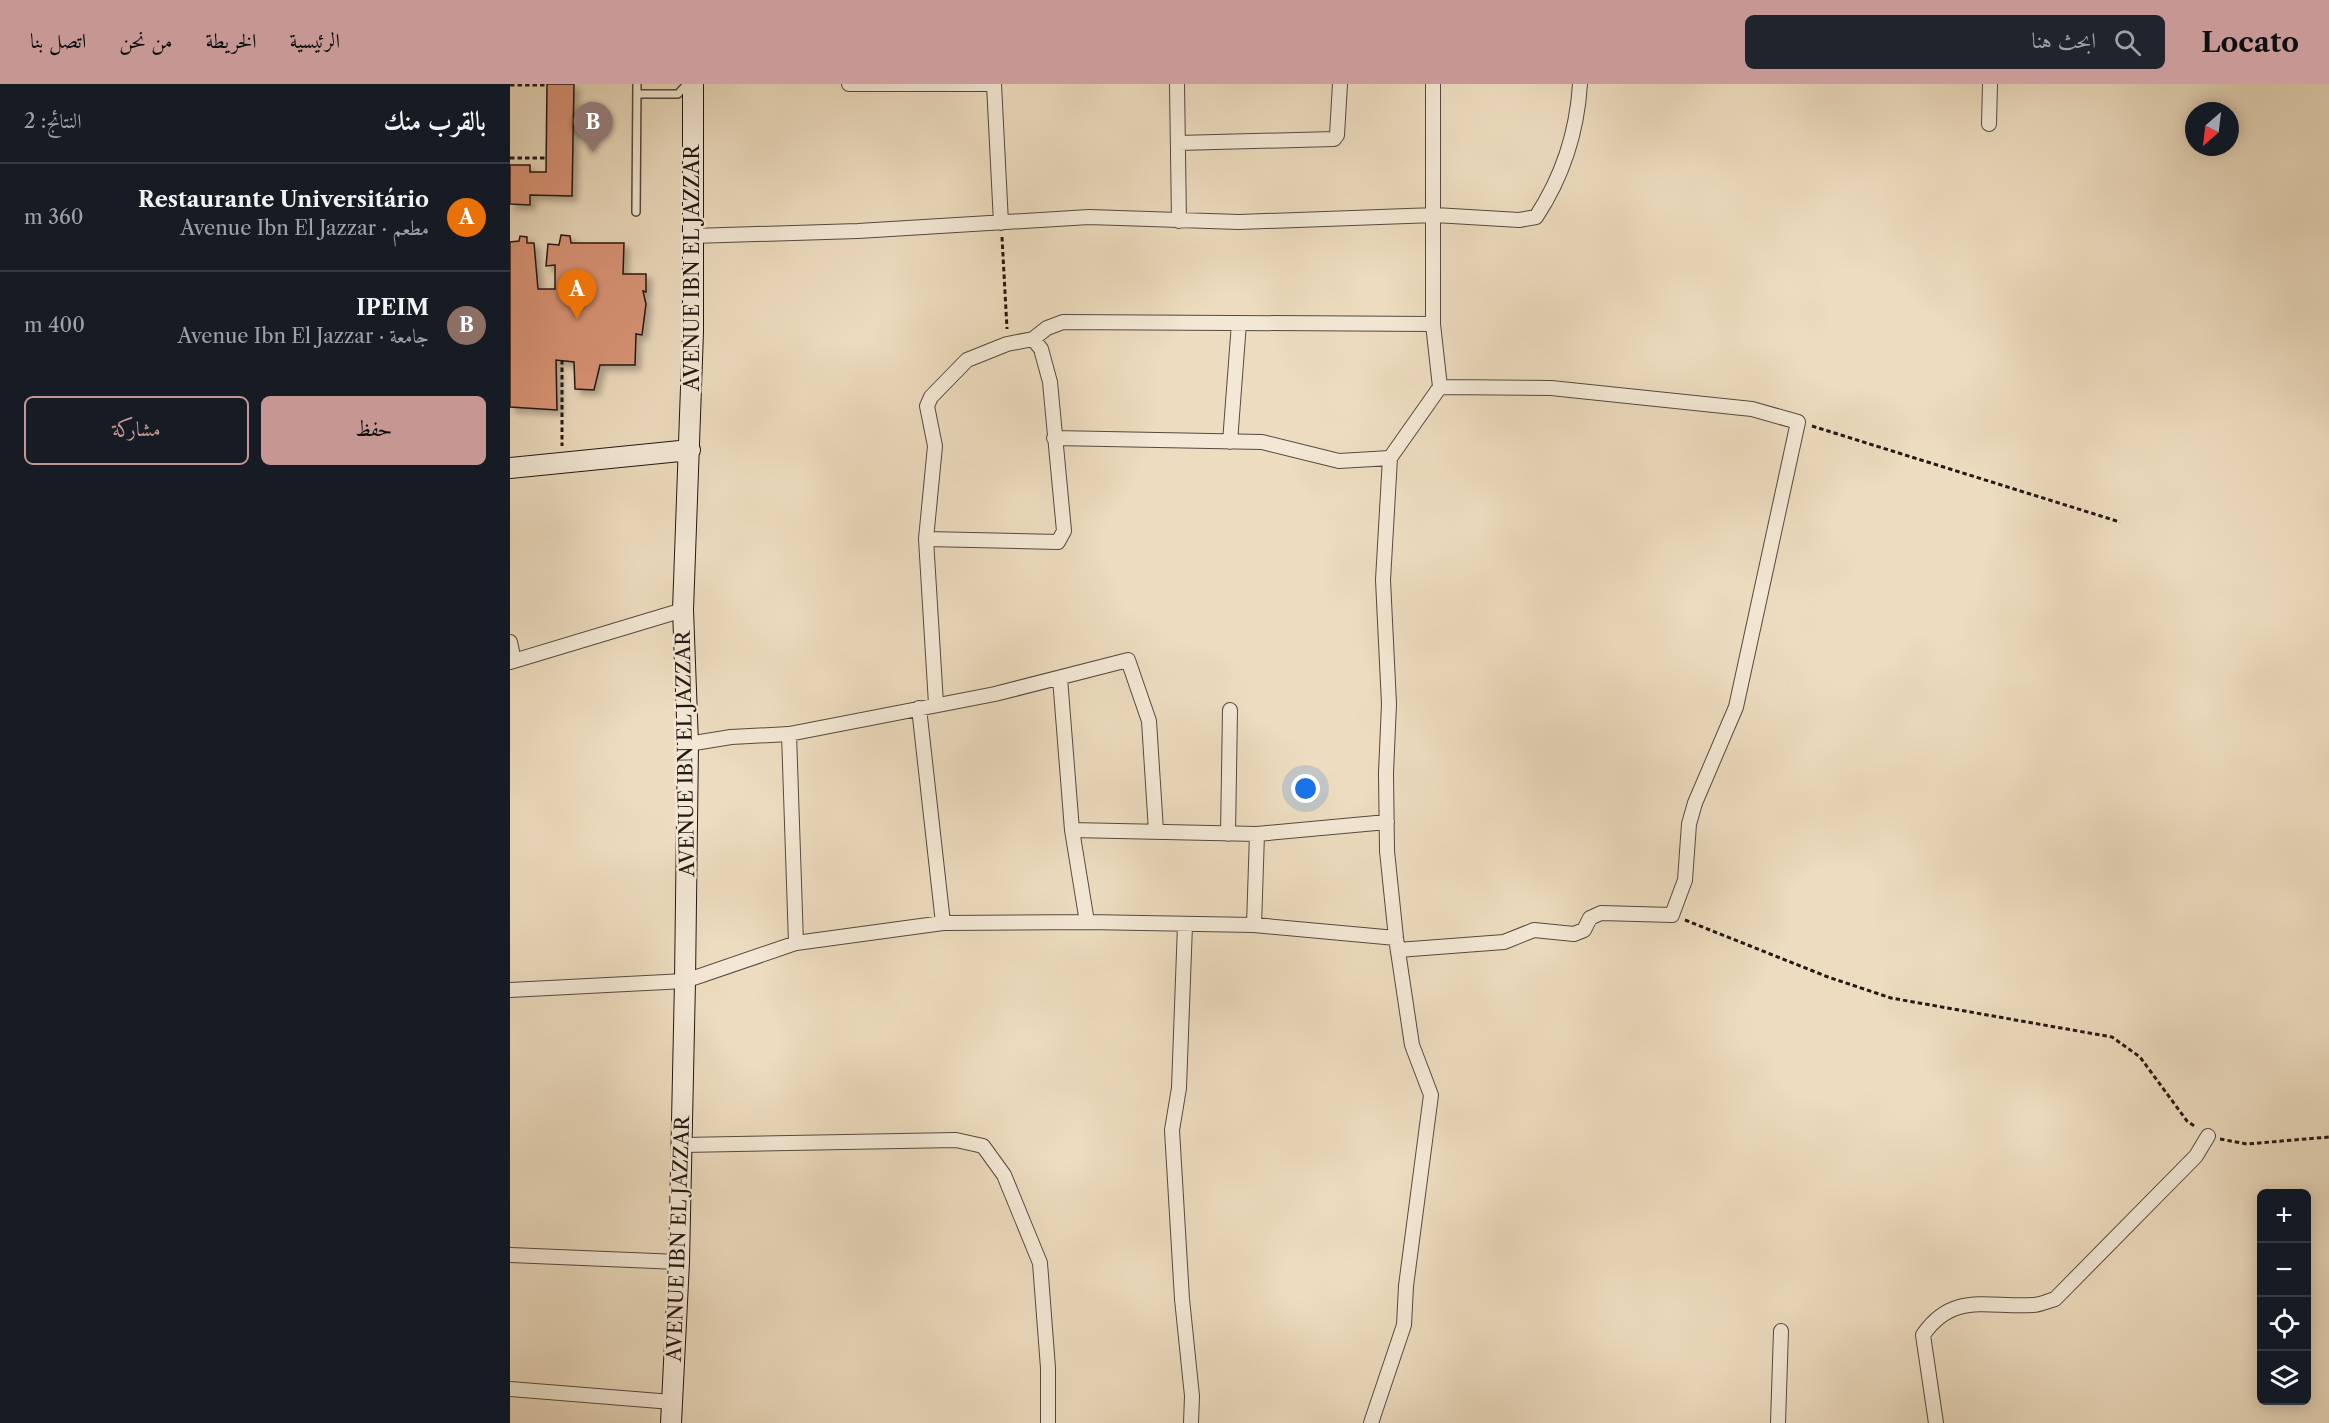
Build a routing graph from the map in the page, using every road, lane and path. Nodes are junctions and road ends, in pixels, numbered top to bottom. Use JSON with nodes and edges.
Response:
{"nodes":[{"id":1,"x":637,"y":84,"type":"edge"},
{"id":2,"x":687,"y":84,"type":"edge"},
{"id":3,"x":693,"y":84,"type":"edge"},
{"id":4,"x":849,"y":84,"type":"edge"},
{"id":5,"x":987,"y":84,"type":"edge"},
{"id":6,"x":994,"y":84,"type":"edge"},
{"id":7,"x":1177,"y":84,"type":"edge"},
{"id":8,"x":1340,"y":84,"type":"edge"},
{"id":9,"x":1434,"y":84,"type":"edge"},
{"id":10,"x":1580,"y":84,"type":"edge"},
{"id":11,"x":1990,"y":84,"type":"edge"},
{"id":12,"x":510,"y":85,"type":"edge"},
{"id":13,"x":547,"y":85,"type":"edge"},
{"id":14,"x":637,"y":94,"type":"junction"},
{"id":15,"x":1989,"y":124,"type":"dead end"},
{"id":16,"x":1178,"y":143,"type":"junction"},
{"id":17,"x":510,"y":158,"type":"edge"},
{"id":18,"x":546,"y":158,"type":"dead end"},
{"id":19,"x":636,"y":212,"type":"dead end"},
{"id":20,"x":1435,"y":215,"type":"junction"},
{"id":21,"x":1179,"y":221,"type":"junction"},
{"id":22,"x":1001,"y":223,"type":"junction"},
{"id":23,"x":693,"y":236,"type":"junction"},
{"id":24,"x":1239,"y":323,"type":"junction"},
{"id":25,"x":1433,"y":324,"type":"junction"},
{"id":26,"x":1034,"y":339,"type":"junction"},
{"id":27,"x":1007,"y":344,"type":"junction"},
{"id":28,"x":562,"y":360,"type":"dead end"},
{"id":29,"x":1440,"y":387,"type":"junction"},
{"id":30,"x":1798,"y":422,"type":"junction"},
{"id":31,"x":1054,"y":438,"type":"junction"},
{"id":32,"x":1230,"y":442,"type":"junction"},
{"id":33,"x":690,"y":450,"type":"junction"},
{"id":34,"x":1390,"y":458,"type":"junction"},
{"id":35,"x":563,"y":461,"type":"junction"},
{"id":36,"x":510,"y":468,"type":"edge"},
{"id":37,"x":2120,"y":522,"type":"dead end"},
{"id":38,"x":926,"y":539,"type":"junction"},
{"id":39,"x":683,"y":610,"type":"junction"},
{"id":40,"x":510,"y":642,"type":"edge"},
{"id":41,"x":512,"y":662,"type":"edge"},
{"id":42,"x":1060,"y":678,"type":"junction"},
{"id":43,"x":936,"y":704,"type":"junction"},
{"id":44,"x":919,"y":708,"type":"junction"},
{"id":45,"x":1230,"y":710,"type":"dead end"},
{"id":46,"x":789,"y":734,"type":"junction"},
{"id":47,"x":688,"y":744,"type":"junction"},
{"id":48,"x":1387,"y":822,"type":"junction"},
{"id":49,"x":1072,"y":830,"type":"junction"},
{"id":50,"x":1156,"y":831,"type":"junction"},
{"id":51,"x":1228,"y":834,"type":"junction"},
{"id":52,"x":1257,"y":834,"type":"junction"},
{"id":53,"x":1672,"y":915,"type":"junction"},
{"id":54,"x":1087,"y":922,"type":"junction"},
{"id":55,"x":943,"y":924,"type":"junction"},
{"id":56,"x":1185,"y":925,"type":"junction"},
{"id":57,"x":1254,"y":925,"type":"junction"},
{"id":58,"x":796,"y":943,"type":"junction"},
{"id":59,"x":1397,"y":944,"type":"junction"},
{"id":60,"x":686,"y":981,"type":"junction"},
{"id":61,"x":510,"y":990,"type":"edge"},
{"id":62,"x":2208,"y":1136,"type":"junction"},
{"id":63,"x":2329,"y":1137,"type":"edge"},
{"id":64,"x":682,"y":1145,"type":"junction"},
{"id":65,"x":510,"y":1255,"type":"edge"},
{"id":66,"x":679,"y":1262,"type":"junction"},
{"id":67,"x":1781,"y":1331,"type":"dead end"},
{"id":68,"x":510,"y":1389,"type":"edge"},
{"id":69,"x":672,"y":1402,"type":"junction"},
{"id":70,"x":671,"y":1423,"type":"edge"},
{"id":71,"x":1048,"y":1423,"type":"edge"},
{"id":72,"x":1191,"y":1423,"type":"edge"},
{"id":73,"x":1371,"y":1423,"type":"edge"},
{"id":74,"x":1778,"y":1423,"type":"edge"},
{"id":75,"x":1936,"y":1423,"type":"edge"}],
"edges":[{"from":1,"to":14,"type":"lane"},
{"from":2,"to":14,"type":"lane"},
{"from":3,"to":23,"type":"main road","name":"AVENUE IBN EL JAZZAR"},
{"from":4,"to":5,"type":"street"},
{"from":6,"to":22,"type":"street"},
{"from":7,"to":16,"type":"street"},
{"from":8,"to":16,"type":"street"},
{"from":9,"to":20,"type":"street"},
{"from":10,"to":20,"type":"street"},
{"from":11,"to":15,"type":"street"},
{"from":12,"to":13,"type":"path"},
{"from":14,"to":19,"type":"lane"},
{"from":16,"to":21,"type":"street"},
{"from":17,"to":18,"type":"path"},
{"from":20,"to":21,"type":"street"},
{"from":20,"to":25,"type":"street"},
{"from":21,"to":22,"type":"street"},
{"from":22,"to":23,"type":"street"},
{"from":22,"to":27,"type":"path"},
{"from":23,"to":33,"type":"main road","name":"AVENUE IBN EL JAZZAR"},
{"from":24,"to":25,"type":"street"},
{"from":24,"to":26,"type":"street"},
{"from":24,"to":32,"type":"street"},
{"from":25,"to":29,"type":"street"},
{"from":26,"to":27,"type":"street"},
{"from":26,"to":31,"type":"street"},
{"from":27,"to":38,"type":"street"},
{"from":28,"to":35,"type":"path"},
{"from":29,"to":30,"type":"street"},
{"from":29,"to":34,"type":"street"},
{"from":30,"to":37,"type":"path"},
{"from":30,"to":53,"type":"street"},
{"from":31,"to":32,"type":"street"},
{"from":31,"to":38,"type":"street"},
{"from":32,"to":34,"type":"street"},
{"from":33,"to":35,"type":"main road"},
{"from":33,"to":39,"type":"main road","name":"AVENUE IBN EL JAZZAR"},
{"from":34,"to":48,"type":"street"},
{"from":35,"to":36,"type":"main road"},
{"from":38,"to":43,"type":"street"},
{"from":39,"to":41,"type":"street"},
{"from":39,"to":47,"type":"main road","name":"AVENUE IBN EL JAZZAR"},
{"from":40,"to":41,"type":"street"},
{"from":42,"to":43,"type":"street"},
{"from":42,"to":49,"type":"street"},
{"from":42,"to":50,"type":"street"},
{"from":43,"to":44,"type":"street"},
{"from":44,"to":46,"type":"street"},
{"from":44,"to":55,"type":"street"},
{"from":45,"to":51,"type":"street"},
{"from":46,"to":47,"type":"street"},
{"from":46,"to":58,"type":"street"},
{"from":47,"to":60,"type":"main road","name":"AVENUE IBN EL JAZZAR"},
{"from":48,"to":52,"type":"street"},
{"from":48,"to":59,"type":"street"},
{"from":49,"to":50,"type":"street"},
{"from":49,"to":54,"type":"street"},
{"from":50,"to":51,"type":"street"},
{"from":51,"to":52,"type":"street"},
{"from":52,"to":57,"type":"street"},
{"from":53,"to":59,"type":"street"},
{"from":53,"to":62,"type":"path"},
{"from":54,"to":55,"type":"street"},
{"from":54,"to":56,"type":"street"},
{"from":55,"to":58,"type":"street"},
{"from":56,"to":57,"type":"street"},
{"from":56,"to":72,"type":"street"},
{"from":57,"to":59,"type":"street"},
{"from":58,"to":60,"type":"street"},
{"from":59,"to":73,"type":"street"},
{"from":60,"to":61,"type":"street"},
{"from":60,"to":64,"type":"main road","name":"AVENUE IBN EL JAZZAR"},
{"from":62,"to":63,"type":"path"},
{"from":62,"to":75,"type":"street"},
{"from":64,"to":66,"type":"main road","name":"AVENUE IBN EL JAZZAR"},
{"from":64,"to":71,"type":"street"},
{"from":65,"to":66,"type":"street"},
{"from":66,"to":69,"type":"main road","name":"AVENUE IBN EL JAZZAR"},
{"from":67,"to":74,"type":"street"},
{"from":68,"to":69,"type":"street"},
{"from":69,"to":70,"type":"main road","name":"AVENUE IBN EL JAZZAR"}]}
